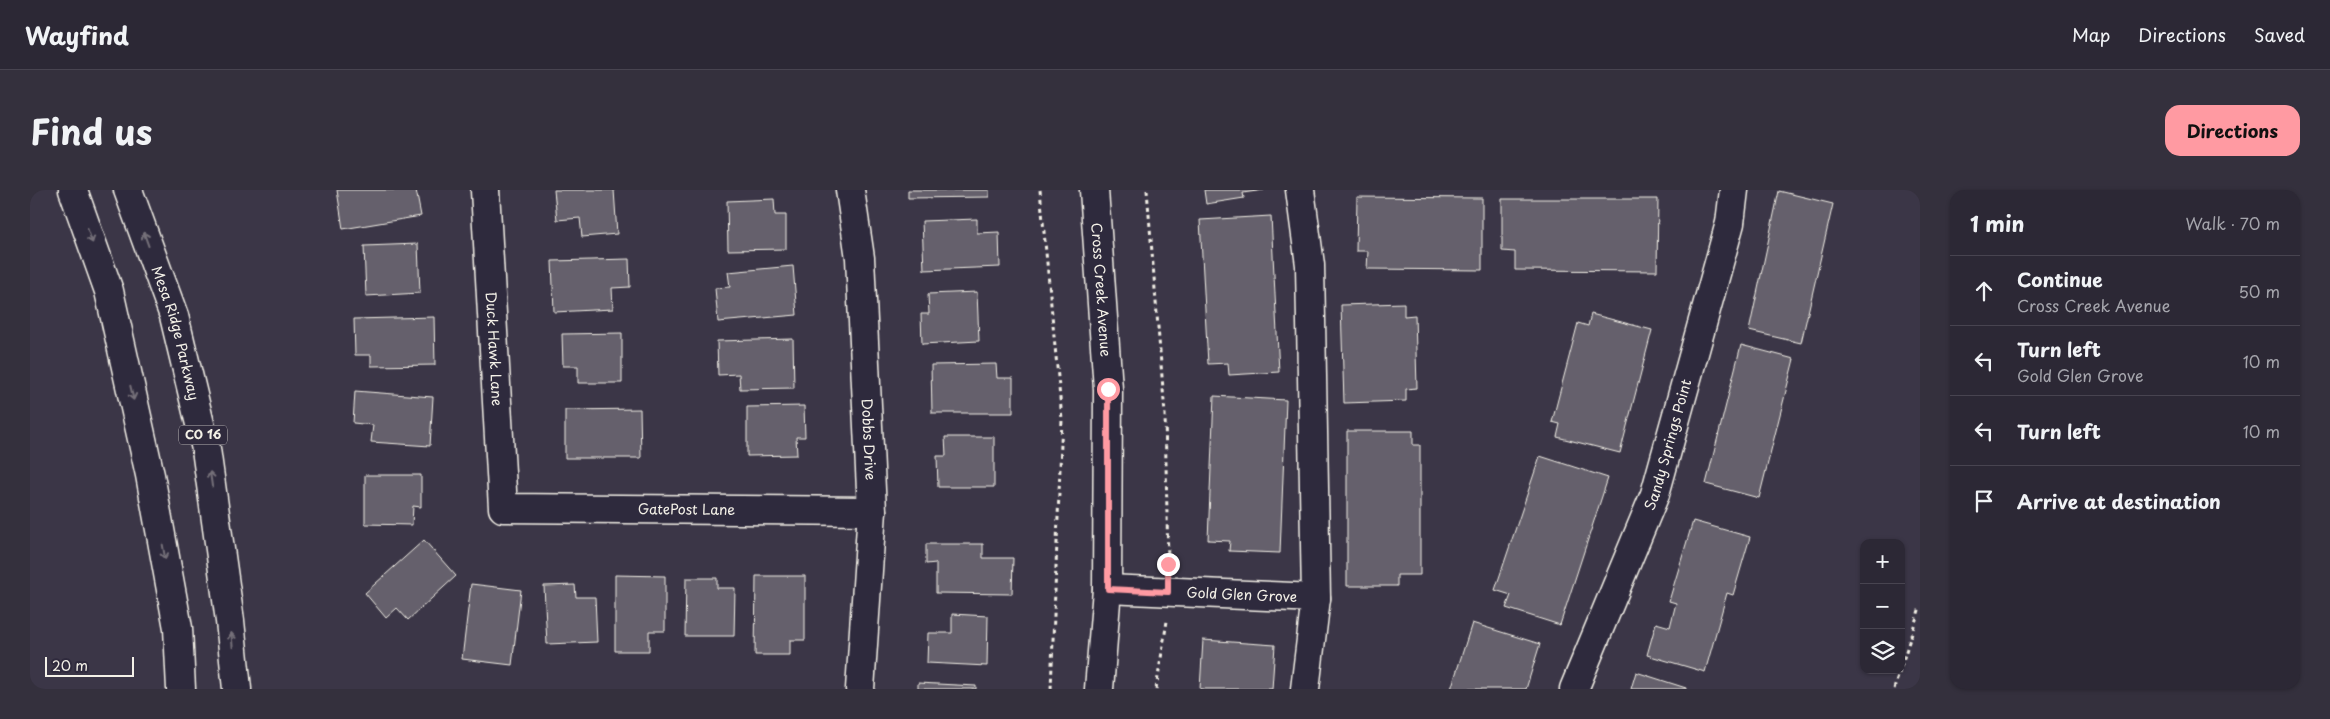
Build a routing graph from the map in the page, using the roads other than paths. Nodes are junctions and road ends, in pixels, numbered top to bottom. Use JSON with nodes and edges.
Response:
{"nodes":[{"id":1,"x":73,"y":190,"type":"edge"},
{"id":2,"x":128,"y":190,"type":"edge"},
{"id":3,"x":485,"y":190,"type":"edge"},
{"id":4,"x":850,"y":190,"type":"edge"},
{"id":5,"x":1094,"y":190,"type":"edge"},
{"id":6,"x":1300,"y":190,"type":"edge"},
{"id":7,"x":1734,"y":190,"type":"edge"},
{"id":8,"x":502,"y":508,"type":"joint"},
{"id":9,"x":872,"y":511,"type":"junction"},
{"id":10,"x":1108,"y":589,"type":"junction"},
{"id":11,"x":1316,"y":598,"type":"junction"},
{"id":12,"x":181,"y":689,"type":"edge"},
{"id":13,"x":237,"y":689,"type":"edge"},
{"id":14,"x":860,"y":689,"type":"edge"},
{"id":15,"x":1099,"y":689,"type":"edge"},
{"id":16,"x":1305,"y":689,"type":"edge"},
{"id":17,"x":1574,"y":689,"type":"edge"}],
"edges":[{"from":1,"to":12,"type":"main road","one_way":true},
{"from":13,"to":2,"type":"main road","name":"Mesa Ridge Parkway","number":"CO 16","one_way":true},
{"from":3,"to":8,"type":"main road","name":"Duck Hawk Lane"},
{"from":4,"to":9,"type":"main road","name":"Dobbs Drive"},
{"from":5,"to":10,"type":"main road","name":"Cross Creek Avenue"},
{"from":6,"to":11,"type":"main road"},
{"from":7,"to":17,"type":"main road","name":"Sandy Springs Point"},
{"from":8,"to":9,"type":"main road","name":"GatePost Lane"},
{"from":9,"to":14,"type":"main road","name":"Dobbs Drive"},
{"from":10,"to":11,"type":"main road","name":"Gold Glen Grove"},
{"from":10,"to":15,"type":"main road","name":"Cross Creek Avenue"},
{"from":11,"to":16,"type":"main road"}]}
